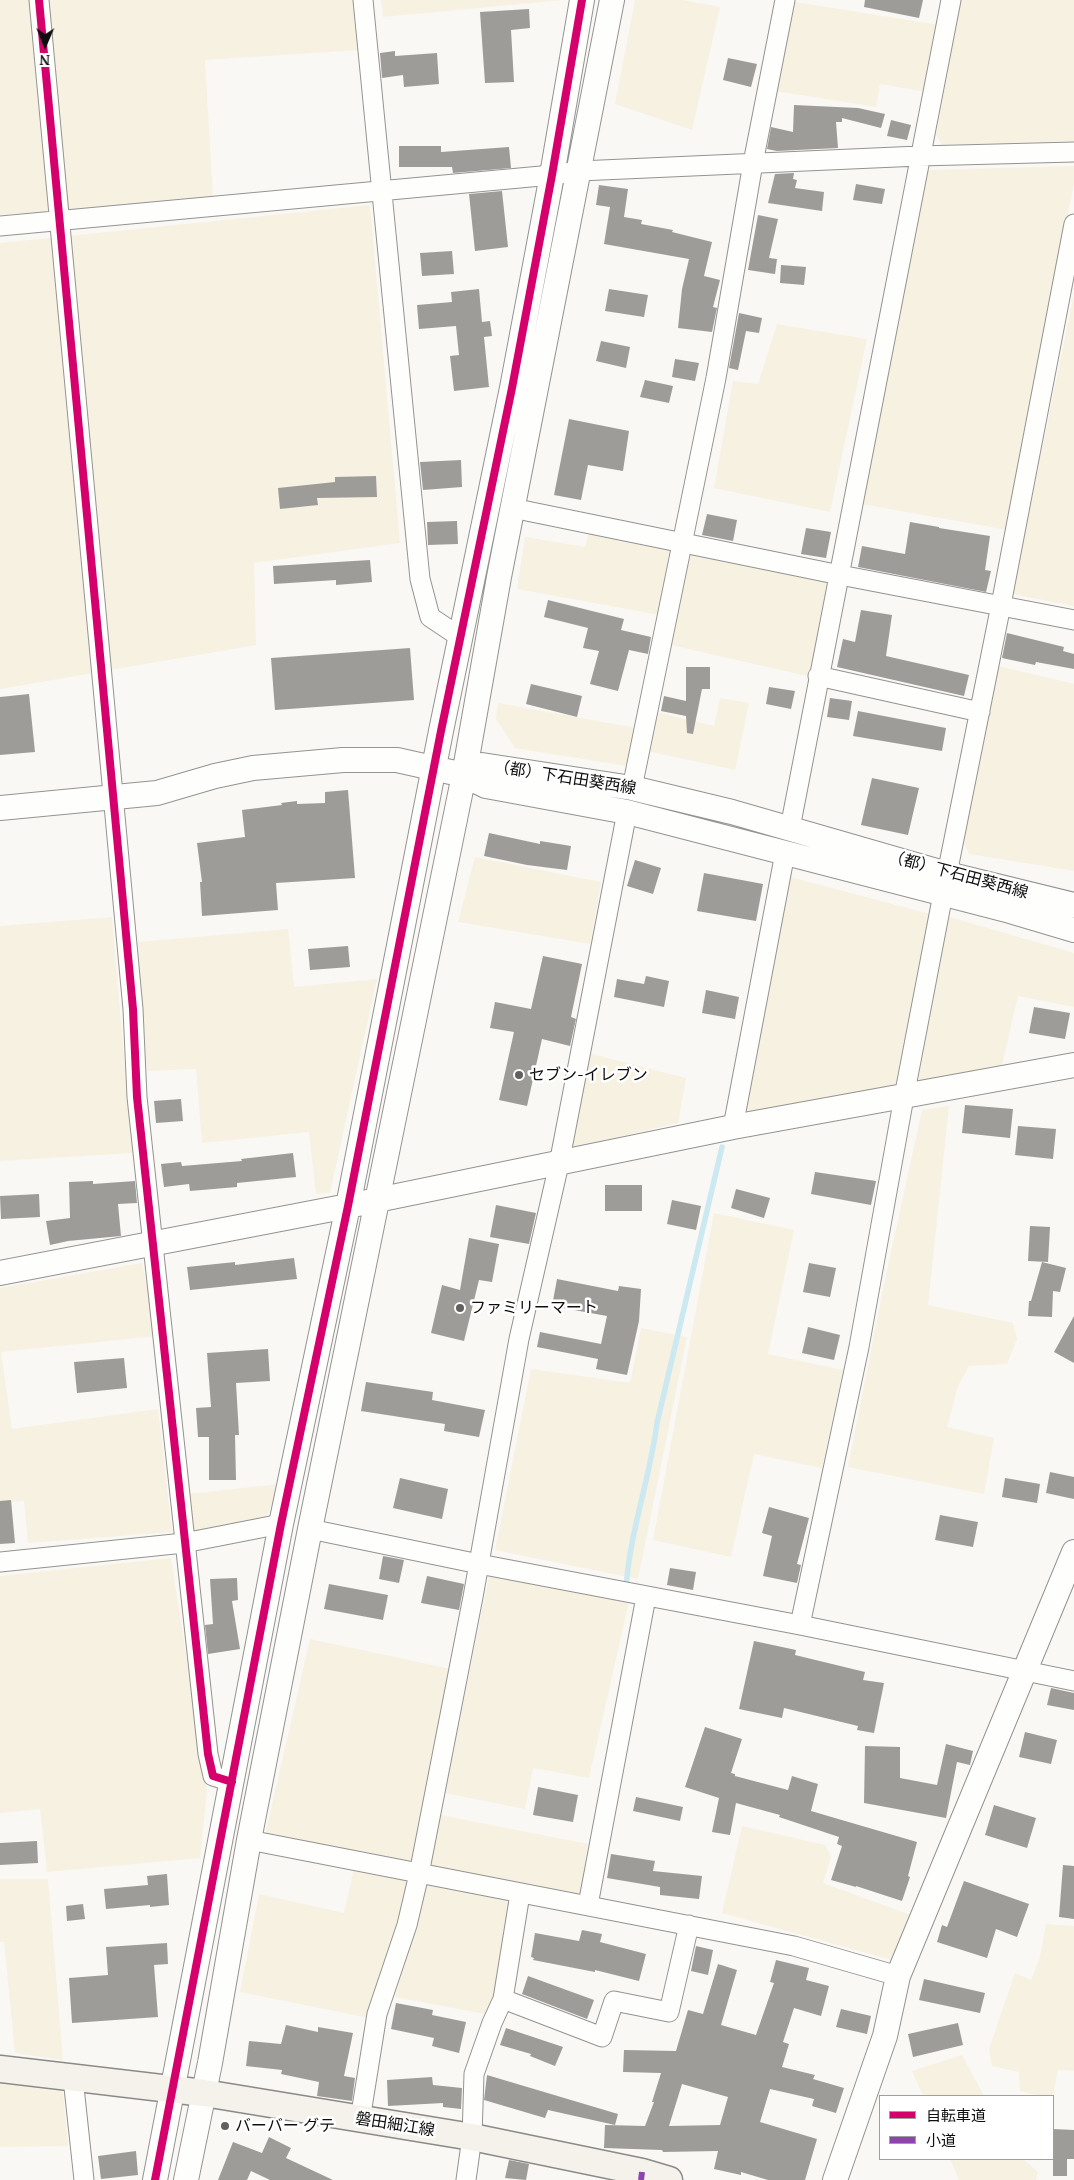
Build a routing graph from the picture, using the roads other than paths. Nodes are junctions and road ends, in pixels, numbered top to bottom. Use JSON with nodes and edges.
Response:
{"nodes":[{"id":1,"x":39,"y":0,"type":"edge"},
{"id":2,"x":363,"y":0,"type":"edge"},
{"id":3,"x":582,"y":0,"type":"edge"},
{"id":4,"x":612,"y":0,"type":"edge"},
{"id":5,"x":785,"y":0,"type":"edge"},
{"id":6,"x":951,"y":0,"type":"edge"},
{"id":7,"x":1074,"y":152,"type":"edge"},
{"id":8,"x":920,"y":156,"type":"junction"},
{"id":9,"x":753,"y":163,"type":"junction"},
{"id":10,"x":579,"y":171,"type":"junction"},
{"id":11,"x":552,"y":175,"type":"junction"},
{"id":12,"x":381,"y":190,"type":"junction"},
{"id":13,"x":60,"y":221,"type":"junction"},
{"id":14,"x":1074,"y":224,"type":"edge"},
{"id":15,"x":0,"y":226,"type":"edge"},
{"id":16,"x":512,"y":508,"type":"junction"},
{"id":17,"x":683,"y":542,"type":"junction"},
{"id":18,"x":840,"y":575,"type":"junction"},
{"id":19,"x":1001,"y":606,"type":"junction"},
{"id":20,"x":1074,"y":620,"type":"edge"},
{"id":21,"x":460,"y":637,"type":"junction"},
{"id":22,"x":818,"y":676,"type":"junction"},
{"id":23,"x":980,"y":712,"type":"junction"},
{"id":24,"x":434,"y":770,"type":"junction"},
{"id":25,"x":464,"y":775,"type":"junction"},
{"id":26,"x":632,"y":788,"type":"junction"},
{"id":27,"x":114,"y":798,"type":"junction"},
{"id":28,"x":0,"y":808,"type":"edge"},
{"id":29,"x":627,"y":812,"type":"junction"},
{"id":30,"x":790,"y":828,"type":"junction"},
{"id":31,"x":785,"y":853,"type":"junction"},
{"id":32,"x":945,"y":884,"type":"junction"},
{"id":33,"x":1074,"y":905,"type":"edge"},
{"id":34,"x":1074,"y":930,"type":"edge"},
{"id":35,"x":1074,"y":1064,"type":"edge"},
{"id":36,"x":904,"y":1097,"type":"junction"},
{"id":37,"x":733,"y":1127,"type":"junction"},
{"id":38,"x":559,"y":1164,"type":"junction"},
{"id":39,"x":377,"y":1200,"type":"junction"},
{"id":40,"x":348,"y":1206,"type":"junction"},
{"id":41,"x":154,"y":1244,"type":"junction"},
{"id":42,"x":0,"y":1273,"type":"edge"},
{"id":43,"x":281,"y":1524,"type":"junction"},
{"id":44,"x":310,"y":1529,"type":"junction"},
{"id":45,"x":184,"y":1543,"type":"junction"},
{"id":46,"x":1074,"y":1552,"type":"edge"},
{"id":47,"x":0,"y":1562,"type":"edge"},
{"id":48,"x":479,"y":1564,"type":"junction"},
{"id":49,"x":646,"y":1597,"type":"junction"},
{"id":50,"x":800,"y":1625,"type":"junction"},
{"id":51,"x":1026,"y":1671,"type":"junction"},
{"id":52,"x":1074,"y":1681,"type":"edge"},
{"id":53,"x":232,"y":1782,"type":"junction"},
{"id":54,"x":249,"y":1840,"type":"junction"},
{"id":55,"x":419,"y":1874,"type":"junction"},
{"id":56,"x":520,"y":1894,"type":"junction"},
{"id":57,"x":588,"y":1905,"type":"junction"},
{"id":58,"x":689,"y":1925,"type":"junction"},
{"id":59,"x":898,"y":1976,"type":"junction"},
{"id":60,"x":502,"y":1999,"type":"junction"},
{"id":61,"x":0,"y":2069,"type":"edge"},
{"id":62,"x":73,"y":2078,"type":"junction"},
{"id":63,"x":173,"y":2090,"type":"junction"},
{"id":64,"x":204,"y":2093,"type":"junction"},
{"id":65,"x":360,"y":2120,"type":"junction"},
{"id":66,"x":472,"y":2136,"type":"junction"},
{"id":67,"x":84,"y":2180,"type":"edge"},
{"id":68,"x":156,"y":2180,"type":"edge"},
{"id":69,"x":186,"y":2180,"type":"edge"},
{"id":70,"x":466,"y":2180,"type":"edge"},
{"id":71,"x":669,"y":2180,"type":"edge"},
{"id":72,"x":835,"y":2180,"type":"edge"}],
"edges":[{"from":1,"to":13,"type":"street"},
{"from":2,"to":12,"type":"street"},
{"from":3,"to":11,"type":"street"},
{"from":4,"to":10,"type":"street"},
{"from":5,"to":9,"type":"street"},
{"from":6,"to":8,"type":"street"},
{"from":7,"to":8,"type":"street"},
{"from":8,"to":9,"type":"street"},
{"from":8,"to":18,"type":"street"},
{"from":9,"to":10,"type":"street"},
{"from":9,"to":17,"type":"street"},
{"from":10,"to":11,"type":"street"},
{"from":10,"to":16,"type":"street"},
{"from":11,"to":12,"type":"street"},
{"from":11,"to":21,"type":"street"},
{"from":12,"to":13,"type":"street"},
{"from":12,"to":21,"type":"street"},
{"from":13,"to":15,"type":"street"},
{"from":13,"to":27,"type":"street"},
{"from":14,"to":19,"type":"street"},
{"from":16,"to":17,"type":"street"},
{"from":16,"to":25,"type":"street"},
{"from":17,"to":18,"type":"street"},
{"from":17,"to":26,"type":"street"},
{"from":18,"to":19,"type":"street"},
{"from":18,"to":22,"type":"street"},
{"from":19,"to":20,"type":"street"},
{"from":19,"to":23,"type":"street"},
{"from":21,"to":24,"type":"street"},
{"from":22,"to":23,"type":"street"},
{"from":22,"to":30,"type":"street"},
{"from":23,"to":32,"type":"street"},
{"from":24,"to":25,"type":"street"},
{"from":24,"to":27,"type":"street"},
{"from":24,"to":40,"type":"street"},
{"from":25,"to":26,"type":"street","name":"（都）下石田葵西線"},
{"from":25,"to":29,"type":"street","name":"（都）下石田葵西線"},
{"from":25,"to":39,"type":"street"},
{"from":26,"to":30,"type":"street","name":"（都）下石田葵西線"},
{"from":27,"to":28,"type":"street"},
{"from":27,"to":41,"type":"street"},
{"from":29,"to":31,"type":"street","name":"（都）下石田葵西線"},
{"from":29,"to":38,"type":"street"},
{"from":30,"to":32,"type":"street","name":"（都）下石田葵西線"},
{"from":31,"to":32,"type":"street","name":"（都）下石田葵西線"},
{"from":31,"to":37,"type":"street"},
{"from":32,"to":33,"type":"street","name":"（都）下石田葵西線"},
{"from":32,"to":34,"type":"street","name":"（都）下石田葵西線"},
{"from":32,"to":36,"type":"street"},
{"from":35,"to":36,"type":"street"},
{"from":36,"to":37,"type":"street"},
{"from":36,"to":50,"type":"street"},
{"from":37,"to":38,"type":"street"},
{"from":38,"to":39,"type":"street"},
{"from":38,"to":48,"type":"street"},
{"from":39,"to":40,"type":"street"},
{"from":39,"to":44,"type":"street"},
{"from":40,"to":41,"type":"street"},
{"from":40,"to":43,"type":"street"},
{"from":41,"to":42,"type":"street"},
{"from":41,"to":45,"type":"street"},
{"from":43,"to":45,"type":"street"},
{"from":43,"to":53,"type":"street"},
{"from":44,"to":48,"type":"street"},
{"from":44,"to":54,"type":"street"},
{"from":45,"to":47,"type":"street"},
{"from":45,"to":53,"type":"street"},
{"from":46,"to":51,"type":"street"},
{"from":48,"to":49,"type":"street"},
{"from":48,"to":55,"type":"street"},
{"from":49,"to":50,"type":"street"},
{"from":49,"to":57,"type":"street"},
{"from":50,"to":51,"type":"street"},
{"from":51,"to":52,"type":"street"},
{"from":51,"to":59,"type":"street"},
{"from":53,"to":63,"type":"street"},
{"from":54,"to":55,"type":"street"},
{"from":54,"to":64,"type":"street"},
{"from":55,"to":56,"type":"street"},
{"from":55,"to":65,"type":"street"},
{"from":56,"to":57,"type":"street"},
{"from":56,"to":60,"type":"street"},
{"from":57,"to":58,"type":"street"},
{"from":58,"to":59,"type":"street"},
{"from":58,"to":60,"type":"street"},
{"from":59,"to":72,"type":"street"},
{"from":60,"to":66,"type":"street"},
{"from":61,"to":62,"type":"main road","name":"磐田細江線"},
{"from":62,"to":63,"type":"main road","name":"磐田細江線"},
{"from":62,"to":67,"type":"street"},
{"from":63,"to":64,"type":"main road","name":"磐田細江線"},
{"from":63,"to":68,"type":"street"},
{"from":64,"to":65,"type":"main road","name":"磐田細江線"},
{"from":64,"to":69,"type":"street"},
{"from":65,"to":66,"type":"main road","name":"磐田細江線"},
{"from":66,"to":70,"type":"street"},
{"from":66,"to":71,"type":"main road","name":"磐田細江線"}]}
